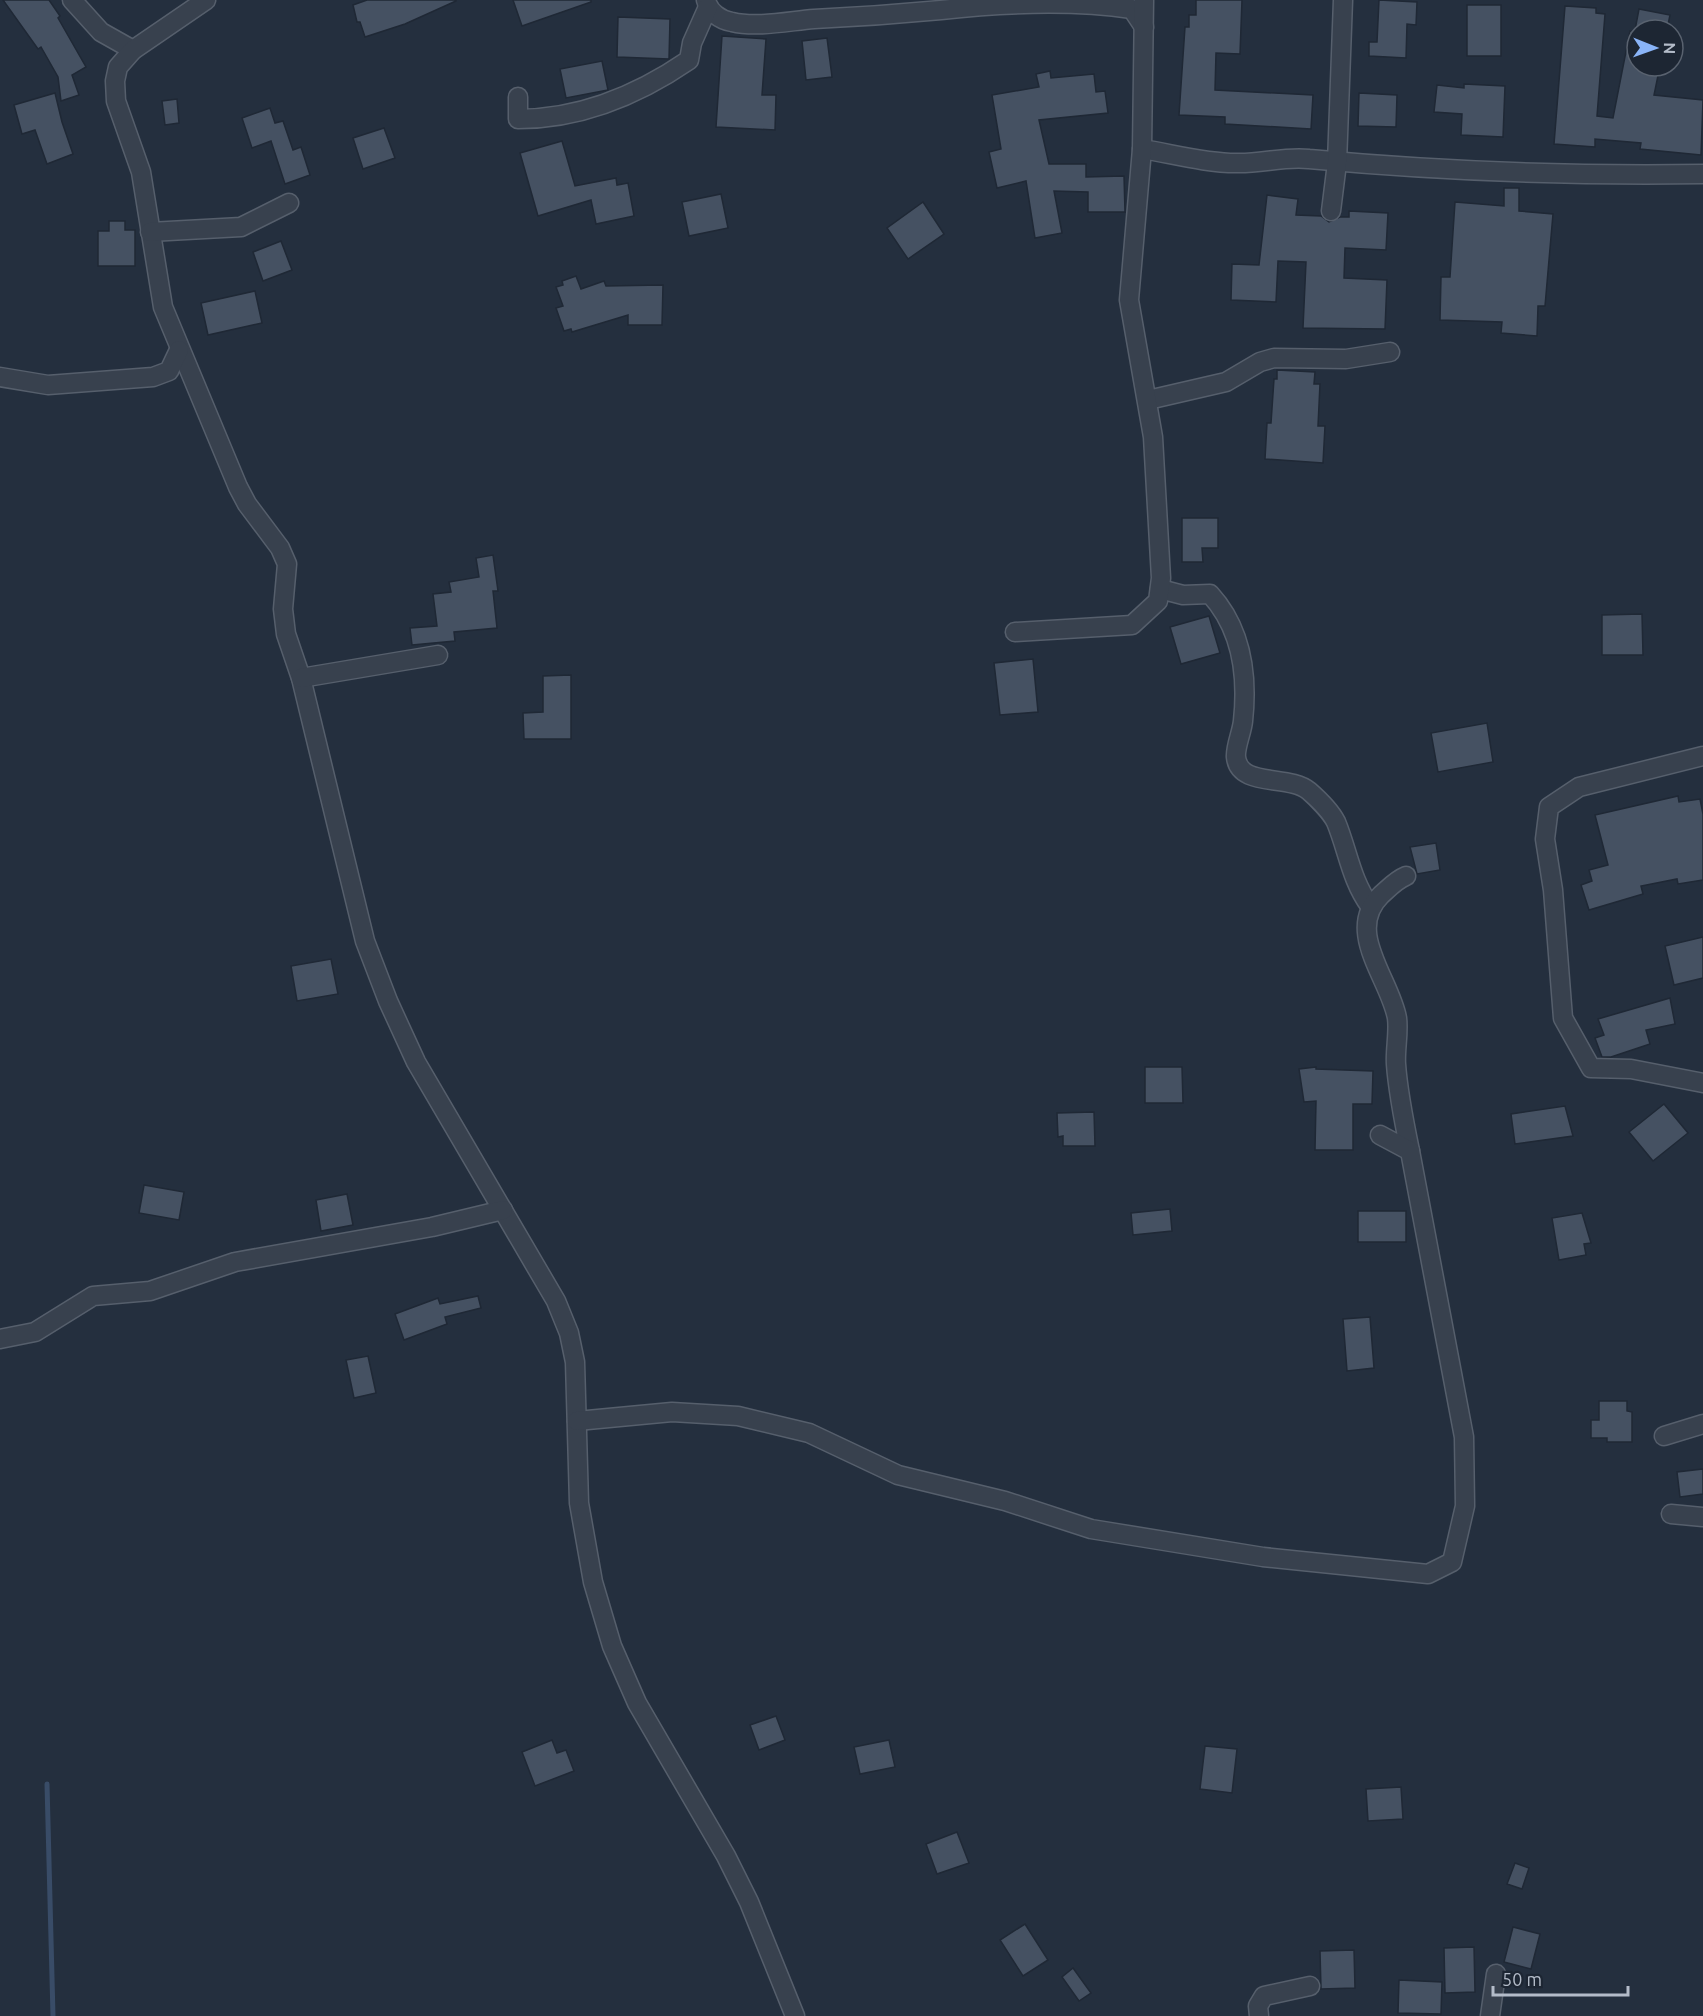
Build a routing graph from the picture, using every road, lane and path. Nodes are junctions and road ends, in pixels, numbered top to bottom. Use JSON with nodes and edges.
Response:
{"nodes":[{"id":1,"x":72,"y":0,"type":"edge"},
{"id":2,"x":206,"y":0,"type":"edge"},
{"id":3,"x":1344,"y":0,"type":"edge"},
{"id":4,"x":1137,"y":3,"type":"edge"},
{"id":5,"x":707,"y":4,"type":"edge"},
{"id":6,"x":881,"y":8,"type":"edge"},
{"id":7,"x":133,"y":50,"type":"junction"},
{"id":8,"x":518,"y":97,"type":"dead end"},
{"id":9,"x":1142,"y":148,"type":"junction"},
{"id":10,"x":1337,"y":163,"type":"junction"},
{"id":11,"x":1703,"y":174,"type":"edge"},
{"id":12,"x":289,"y":203,"type":"dead end"},
{"id":13,"x":1331,"y":211,"type":"dead end"},
{"id":14,"x":150,"y":232,"type":"junction"},
{"id":15,"x":179,"y":350,"type":"junction"},
{"id":16,"x":1390,"y":352,"type":"dead end"},
{"id":17,"x":0,"y":377,"type":"edge"},
{"id":18,"x":1148,"y":400,"type":"junction"},
{"id":19,"x":1160,"y":588,"type":"junction"},
{"id":20,"x":1015,"y":632,"type":"dead end"},
{"id":21,"x":438,"y":655,"type":"dead end"},
{"id":22,"x":301,"y":678,"type":"junction"},
{"id":23,"x":1703,"y":756,"type":"edge"},
{"id":24,"x":1406,"y":876,"type":"dead end"},
{"id":25,"x":1370,"y":906,"type":"junction"},
{"id":26,"x":1703,"y":1083,"type":"edge"},
{"id":27,"x":1380,"y":1135,"type":"dead end"},
{"id":28,"x":1410,"y":1151,"type":"junction"},
{"id":29,"x":503,"y":1210,"type":"junction"},
{"id":30,"x":0,"y":1339,"type":"edge"},
{"id":31,"x":577,"y":1420,"type":"junction"},
{"id":32,"x":1703,"y":1424,"type":"edge"},
{"id":33,"x":1664,"y":1436,"type":"dead end"},
{"id":34,"x":1671,"y":1514,"type":"dead end"},
{"id":35,"x":1703,"y":1517,"type":"edge"},
{"id":36,"x":1496,"y":1974,"type":"dead end"},
{"id":37,"x":1310,"y":1986,"type":"dead end"},
{"id":38,"x":795,"y":2016,"type":"edge"},
{"id":39,"x":1259,"y":2016,"type":"edge"},
{"id":40,"x":1490,"y":2016,"type":"edge"}],
"edges":[{"from":1,"to":7,"type":"street"},
{"from":2,"to":7,"type":"street"},
{"from":3,"to":10,"type":"street"},
{"from":4,"to":6,"type":"street"},
{"from":4,"to":9,"type":"street"},
{"from":5,"to":6,"type":"street"},
{"from":5,"to":8,"type":"street"},
{"from":7,"to":14,"type":"street"},
{"from":9,"to":10,"type":"street"},
{"from":9,"to":18,"type":"street"},
{"from":10,"to":11,"type":"street"},
{"from":10,"to":13,"type":"street"},
{"from":12,"to":14,"type":"street"},
{"from":14,"to":15,"type":"street"},
{"from":15,"to":17,"type":"street"},
{"from":15,"to":22,"type":"street"},
{"from":16,"to":18,"type":"street"},
{"from":18,"to":19,"type":"street"},
{"from":19,"to":20,"type":"street"},
{"from":19,"to":25,"type":"street"},
{"from":21,"to":22,"type":"street"},
{"from":22,"to":29,"type":"street"},
{"from":23,"to":26,"type":"street"},
{"from":24,"to":25,"type":"street"},
{"from":25,"to":28,"type":"street"},
{"from":27,"to":28,"type":"street"},
{"from":28,"to":31,"type":"street"},
{"from":29,"to":30,"type":"street"},
{"from":29,"to":31,"type":"street"},
{"from":31,"to":38,"type":"street"},
{"from":32,"to":33,"type":"street"},
{"from":34,"to":35,"type":"street"},
{"from":36,"to":40,"type":"street"},
{"from":37,"to":39,"type":"street"}]}
